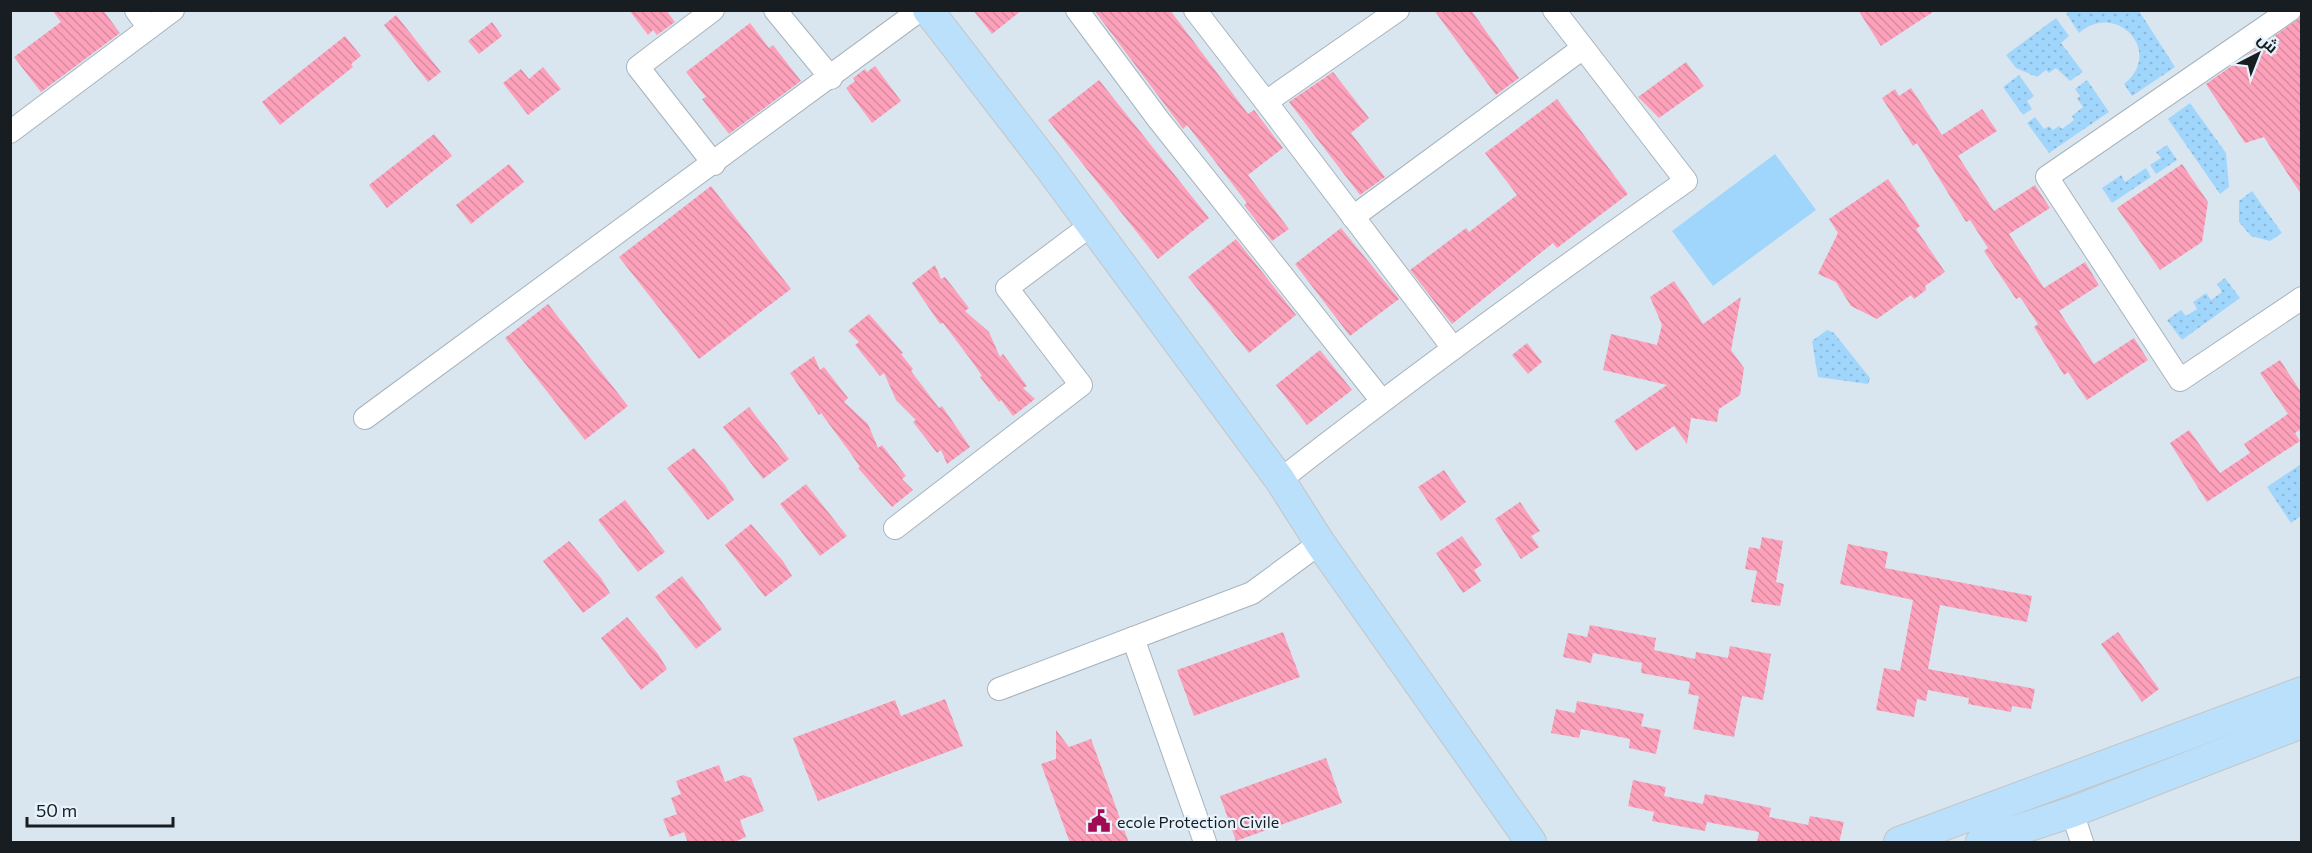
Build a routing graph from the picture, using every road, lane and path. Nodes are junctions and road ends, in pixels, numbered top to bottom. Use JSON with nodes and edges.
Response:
{"nodes":[{"id":1,"x":173,"y":10,"type":"edge"},
{"id":2,"x":713,"y":10,"type":"edge"},
{"id":3,"x":775,"y":10,"type":"edge"},
{"id":4,"x":920,"y":10,"type":"edge"},
{"id":5,"x":928,"y":10,"type":"edge"},
{"id":6,"x":1077,"y":10,"type":"edge"},
{"id":7,"x":1195,"y":10,"type":"edge"},
{"id":8,"x":1398,"y":10,"type":"edge"},
{"id":9,"x":1554,"y":10,"type":"edge"},
{"id":10,"x":2290,"y":10,"type":"edge"},
{"id":11,"x":143,"y":19,"type":"edge"},
{"id":12,"x":1583,"y":48,"type":"junction"},
{"id":13,"x":831,"y":78,"type":"junction"},
{"id":14,"x":1266,"y":102,"type":"junction"},
{"id":15,"x":10,"y":132,"type":"edge"},
{"id":16,"x":714,"y":164,"type":"junction"},
{"id":17,"x":1353,"y":217,"type":"junction"},
{"id":18,"x":1091,"y":225,"type":"junction"},
{"id":19,"x":2301,"y":298,"type":"edge"},
{"id":20,"x":1453,"y":348,"type":"junction"},
{"id":21,"x":1382,"y":400,"type":"junction"},
{"id":22,"x":365,"y":418,"type":"dead end"},
{"id":23,"x":1280,"y":480,"type":"junction"},
{"id":24,"x":895,"y":528,"type":"dead end"},
{"id":25,"x":1320,"y":543,"type":"junction"},
{"id":26,"x":1133,"y":638,"type":"junction"},
{"id":27,"x":999,"y":689,"type":"dead end"},
{"id":28,"x":2301,"y":692,"type":"edge"},
{"id":29,"x":2301,"y":723,"type":"edge"},
{"id":30,"x":2072,"y":812,"type":"junction"},
{"id":31,"x":1205,"y":843,"type":"edge"},
{"id":32,"x":1531,"y":843,"type":"edge"},
{"id":33,"x":1899,"y":843,"type":"edge"},
{"id":34,"x":1981,"y":843,"type":"edge"},
{"id":35,"x":2082,"y":843,"type":"edge"}],
"edges":[{"from":1,"to":11,"type":"street"},
{"from":2,"to":16,"type":"street"},
{"from":3,"to":13,"type":"street"},
{"from":4,"to":13,"type":"street"},
{"from":5,"to":18,"type":"main road"},
{"from":6,"to":21,"type":"street"},
{"from":7,"to":14,"type":"street"},
{"from":8,"to":14,"type":"street"},
{"from":9,"to":12,"type":"street"},
{"from":10,"to":19,"type":"street"},
{"from":11,"to":15,"type":"street"},
{"from":12,"to":17,"type":"street"},
{"from":12,"to":20,"type":"street"},
{"from":13,"to":16,"type":"street"},
{"from":14,"to":17,"type":"street"},
{"from":16,"to":22,"type":"street"},
{"from":17,"to":20,"type":"street"},
{"from":18,"to":23,"type":"main road"},
{"from":18,"to":24,"type":"street"},
{"from":20,"to":21,"type":"street"},
{"from":21,"to":23,"type":"street"},
{"from":23,"to":25,"type":"main road"},
{"from":25,"to":26,"type":"street"},
{"from":25,"to":32,"type":"main road"},
{"from":26,"to":27,"type":"street"},
{"from":26,"to":31,"type":"street"},
{"from":28,"to":33,"type":"main road"},
{"from":29,"to":30,"type":"main road"},
{"from":30,"to":34,"type":"main road"},
{"from":30,"to":35,"type":"street"}]}
